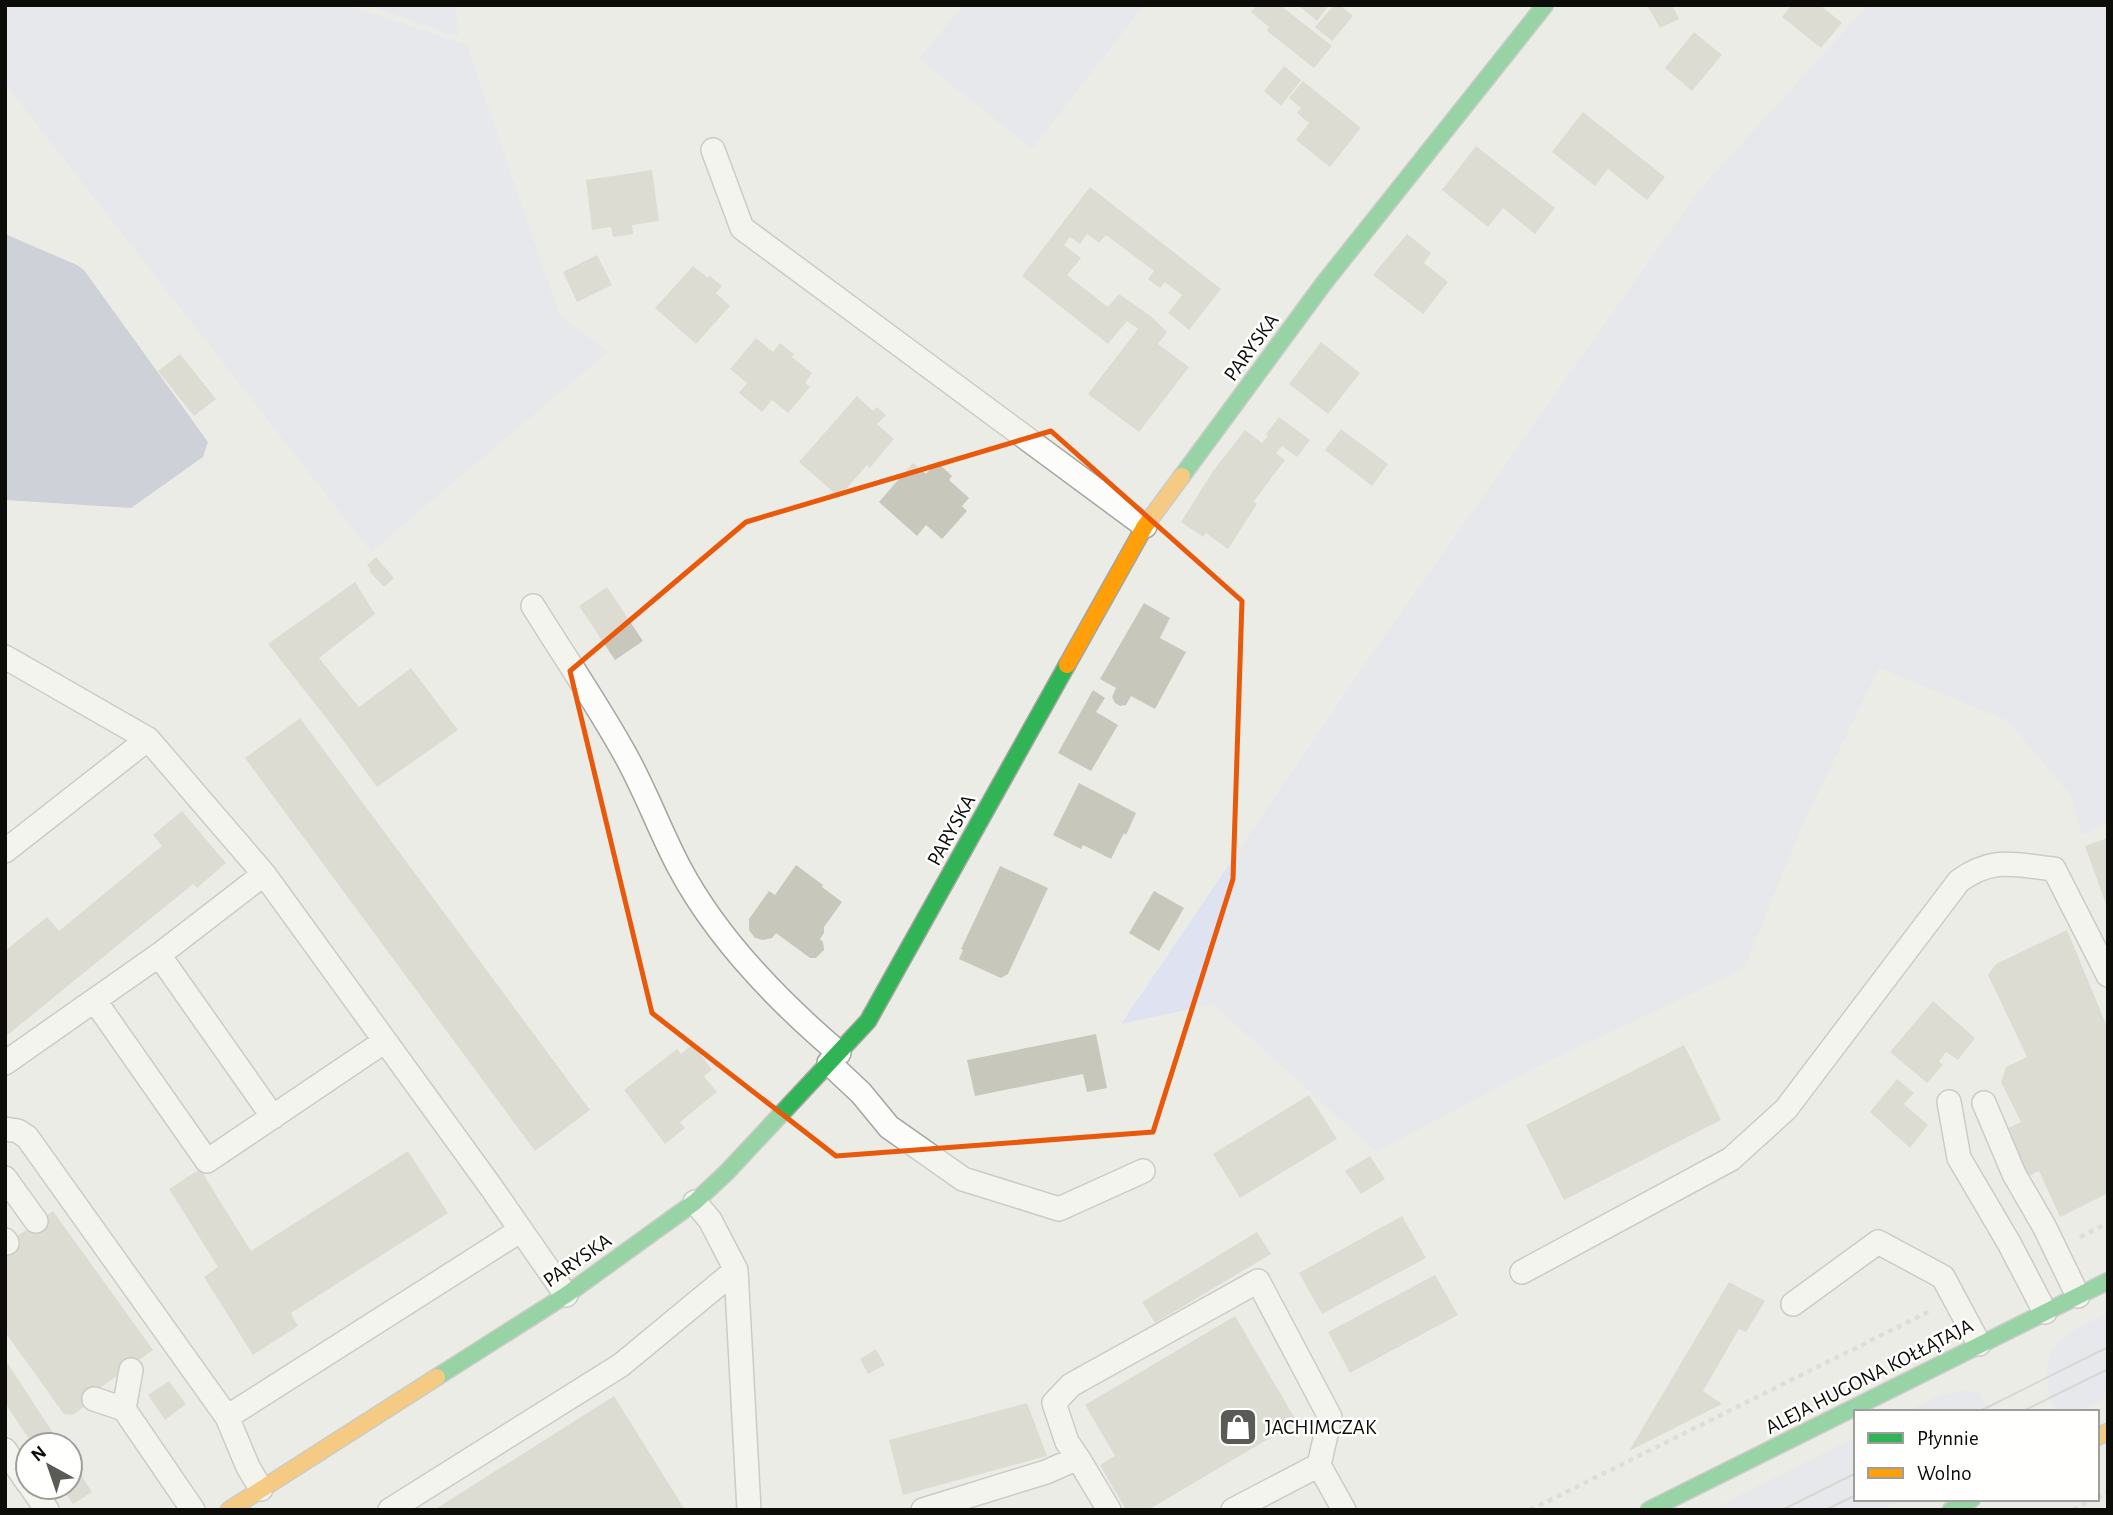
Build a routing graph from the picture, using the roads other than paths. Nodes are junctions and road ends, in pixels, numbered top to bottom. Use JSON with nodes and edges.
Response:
{"nodes":[{"id":1,"x":1545,"y":5,"type":"edge"},
{"id":2,"x":713,"y":150,"type":"dead end"},
{"id":3,"x":1145,"y":526,"type":"junction"},
{"id":4,"x":533,"y":606,"type":"dead end"},
{"id":5,"x":5,"y":657,"type":"edge"},
{"id":6,"x":148,"y":739,"type":"junction"},
{"id":7,"x":5,"y":851,"type":"edge"},
{"id":8,"x":264,"y":874,"type":"junction"},
{"id":9,"x":159,"y":955,"type":"junction"},
{"id":10,"x":2108,"y":975,"type":"edge"},
{"id":11,"x":95,"y":1001,"type":"junction"},
{"id":12,"x":385,"y":1041,"type":"junction"},
{"id":13,"x":834,"y":1058,"type":"junction"},
{"id":14,"x":5,"y":1063,"type":"edge"},
{"id":15,"x":1950,"y":1102,"type":"dead end"},
{"id":16,"x":1984,"y":1103,"type":"dead end"},
{"id":17,"x":274,"y":1117,"type":"junction"},
{"id":18,"x":6,"y":1130,"type":"edge"},
{"id":19,"x":1143,"y":1171,"type":"dead end"},
{"id":20,"x":5,"y":1178,"type":"edge"},
{"id":21,"x":695,"y":1202,"type":"junction"},
{"id":22,"x":36,"y":1221,"type":"dead end"},
{"id":23,"x":521,"y":1230,"type":"junction"},
{"id":24,"x":736,"y":1269,"type":"junction"},
{"id":25,"x":1522,"y":1272,"type":"dead end"},
{"id":26,"x":2108,"y":1281,"type":"edge"},
{"id":27,"x":566,"y":1295,"type":"junction"},
{"id":28,"x":2078,"y":1296,"type":"junction"},
{"id":29,"x":1793,"y":1304,"type":"dead end"},
{"id":30,"x":2045,"y":1312,"type":"junction"},
{"id":31,"x":1979,"y":1344,"type":"junction"},
{"id":32,"x":131,"y":1370,"type":"dead end"},
{"id":33,"x":94,"y":1399,"type":"dead end"},
{"id":34,"x":124,"y":1409,"type":"junction"},
{"id":35,"x":227,"y":1417,"type":"junction"},
{"id":36,"x":1078,"y":1458,"type":"junction"},
{"id":37,"x":1319,"y":1465,"type":"junction"},
{"id":38,"x":261,"y":1489,"type":"junction"},
{"id":39,"x":1968,"y":1501,"type":"edge"},
{"id":40,"x":192,"y":1510,"type":"edge"},
{"id":41,"x":229,"y":1510,"type":"edge"},
{"id":42,"x":390,"y":1510,"type":"edge"},
{"id":43,"x":749,"y":1510,"type":"edge"},
{"id":44,"x":923,"y":1510,"type":"edge"},
{"id":45,"x":1109,"y":1510,"type":"edge"},
{"id":46,"x":1233,"y":1510,"type":"edge"},
{"id":47,"x":1344,"y":1510,"type":"edge"},
{"id":48,"x":1649,"y":1510,"type":"edge"},
{"id":49,"x":1951,"y":1510,"type":"edge"}],
"edges":[{"from":1,"to":3,"type":"street","name":"PARYSKA"},
{"from":2,"to":3,"type":"lane"},
{"from":3,"to":13,"type":"street","name":"PARYSKA"},
{"from":4,"to":13,"type":"lane"},
{"from":5,"to":6,"type":"lane"},
{"from":6,"to":7,"type":"lane"},
{"from":6,"to":8,"type":"lane"},
{"from":8,"to":9,"type":"lane"},
{"from":8,"to":12,"type":"lane"},
{"from":9,"to":11,"type":"lane"},
{"from":9,"to":17,"type":"lane"},
{"from":10,"to":25,"type":"lane"},
{"from":11,"to":14,"type":"lane"},
{"from":11,"to":17,"type":"lane"},
{"from":12,"to":17,"type":"lane"},
{"from":12,"to":23,"type":"lane"},
{"from":13,"to":19,"type":"lane"},
{"from":13,"to":21,"type":"street","name":"PARYSKA"},
{"from":15,"to":30,"type":"lane"},
{"from":16,"to":28,"type":"lane"},
{"from":18,"to":35,"type":"lane"},
{"from":20,"to":22,"type":"lane"},
{"from":21,"to":24,"type":"lane"},
{"from":21,"to":27,"type":"street","name":"PARYSKA"},
{"from":23,"to":27,"type":"lane"},
{"from":23,"to":35,"type":"lane"},
{"from":24,"to":42,"type":"lane"},
{"from":24,"to":43,"type":"lane"},
{"from":26,"to":28,"type":"street","name":"ALEJA HUGONA KOŁŁĄTAJA"},
{"from":27,"to":38,"type":"street","name":"PARYSKA"},
{"from":28,"to":30,"type":"street","name":"ALEJA HUGONA KOŁŁĄTAJA"},
{"from":29,"to":31,"type":"lane"},
{"from":30,"to":31,"type":"street","name":"ALEJA HUGONA KOŁŁĄTAJA"},
{"from":31,"to":48,"type":"street","name":"ALEJA HUGONA KOŁŁĄTAJA"},
{"from":32,"to":34,"type":"lane"},
{"from":33,"to":34,"type":"lane"},
{"from":34,"to":40,"type":"lane"},
{"from":35,"to":38,"type":"lane"},
{"from":36,"to":37,"type":"lane"},
{"from":36,"to":44,"type":"lane"},
{"from":36,"to":45,"type":"lane"},
{"from":37,"to":46,"type":"lane"},
{"from":37,"to":47,"type":"lane"},
{"from":38,"to":41,"type":"street","name":"PARYSKA"},
{"from":39,"to":49,"type":"street"}]}
